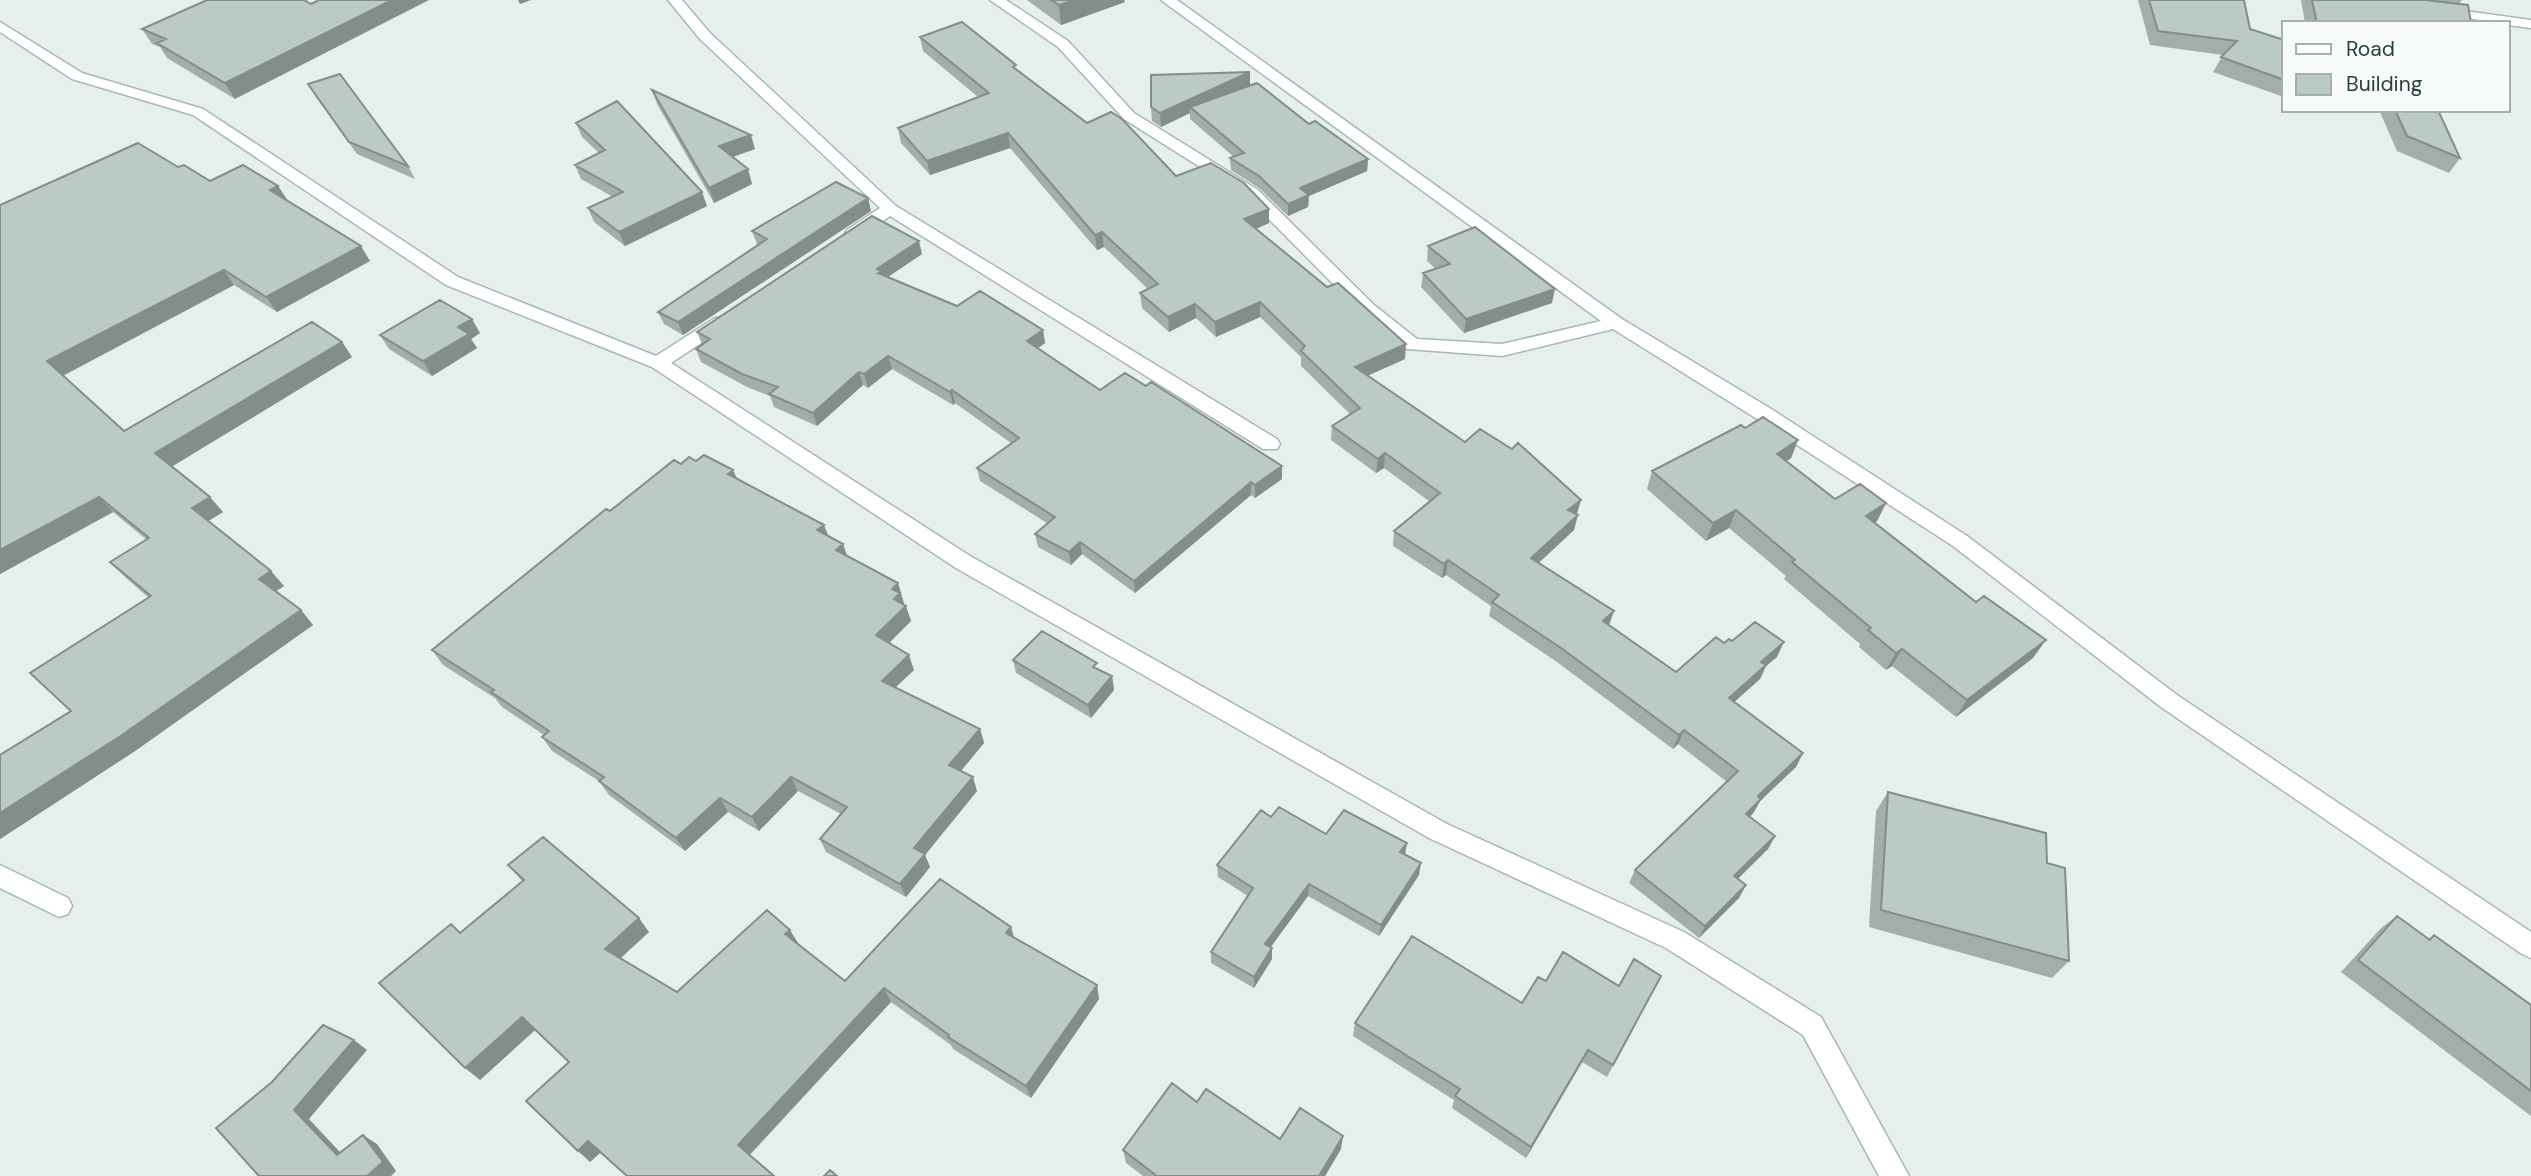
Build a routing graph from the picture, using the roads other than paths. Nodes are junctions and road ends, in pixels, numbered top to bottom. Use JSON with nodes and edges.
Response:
{"nodes":[{"id":1,"x":675,"y":0,"type":"edge"},
{"id":2,"x":997,"y":0,"type":"edge"},
{"id":3,"x":1168,"y":0,"type":"edge"},
{"id":4,"x":2423,"y":9,"type":"edge"},
{"id":5,"x":2509,"y":21,"type":"edge"},
{"id":6,"x":2510,"y":21,"type":"edge"},
{"id":7,"x":2531,"y":24,"type":"edge"},
{"id":8,"x":0,"y":26,"type":"edge"},
{"id":9,"x":890,"y":209,"type":"junction"},
{"id":10,"x":844,"y":240,"type":"edge"},
{"id":11,"x":739,"y":309,"type":"edge"},
{"id":12,"x":1616,"y":323,"type":"junction"},
{"id":13,"x":658,"y":363,"type":"junction"},
{"id":14,"x":1270,"y":444,"type":"dead end"},
{"id":15,"x":0,"y":876,"type":"edge"},
{"id":16,"x":59,"y":906,"type":"dead end"},
{"id":17,"x":2531,"y":946,"type":"edge"},
{"id":18,"x":1895,"y":1176,"type":"edge"}],
"edges":[{"from":1,"to":9,"type":"street"},
{"from":2,"to":12,"type":"street"},
{"from":3,"to":12,"type":"street"},
{"from":4,"to":5,"type":"street"},
{"from":6,"to":7,"type":"street"},
{"from":8,"to":13,"type":"street"},
{"from":9,"to":10,"type":"street"},
{"from":9,"to":14,"type":"street"},
{"from":11,"to":13,"type":"street"},
{"from":12,"to":17,"type":"street"},
{"from":13,"to":18,"type":"street"},
{"from":15,"to":16,"type":"street"}]}
